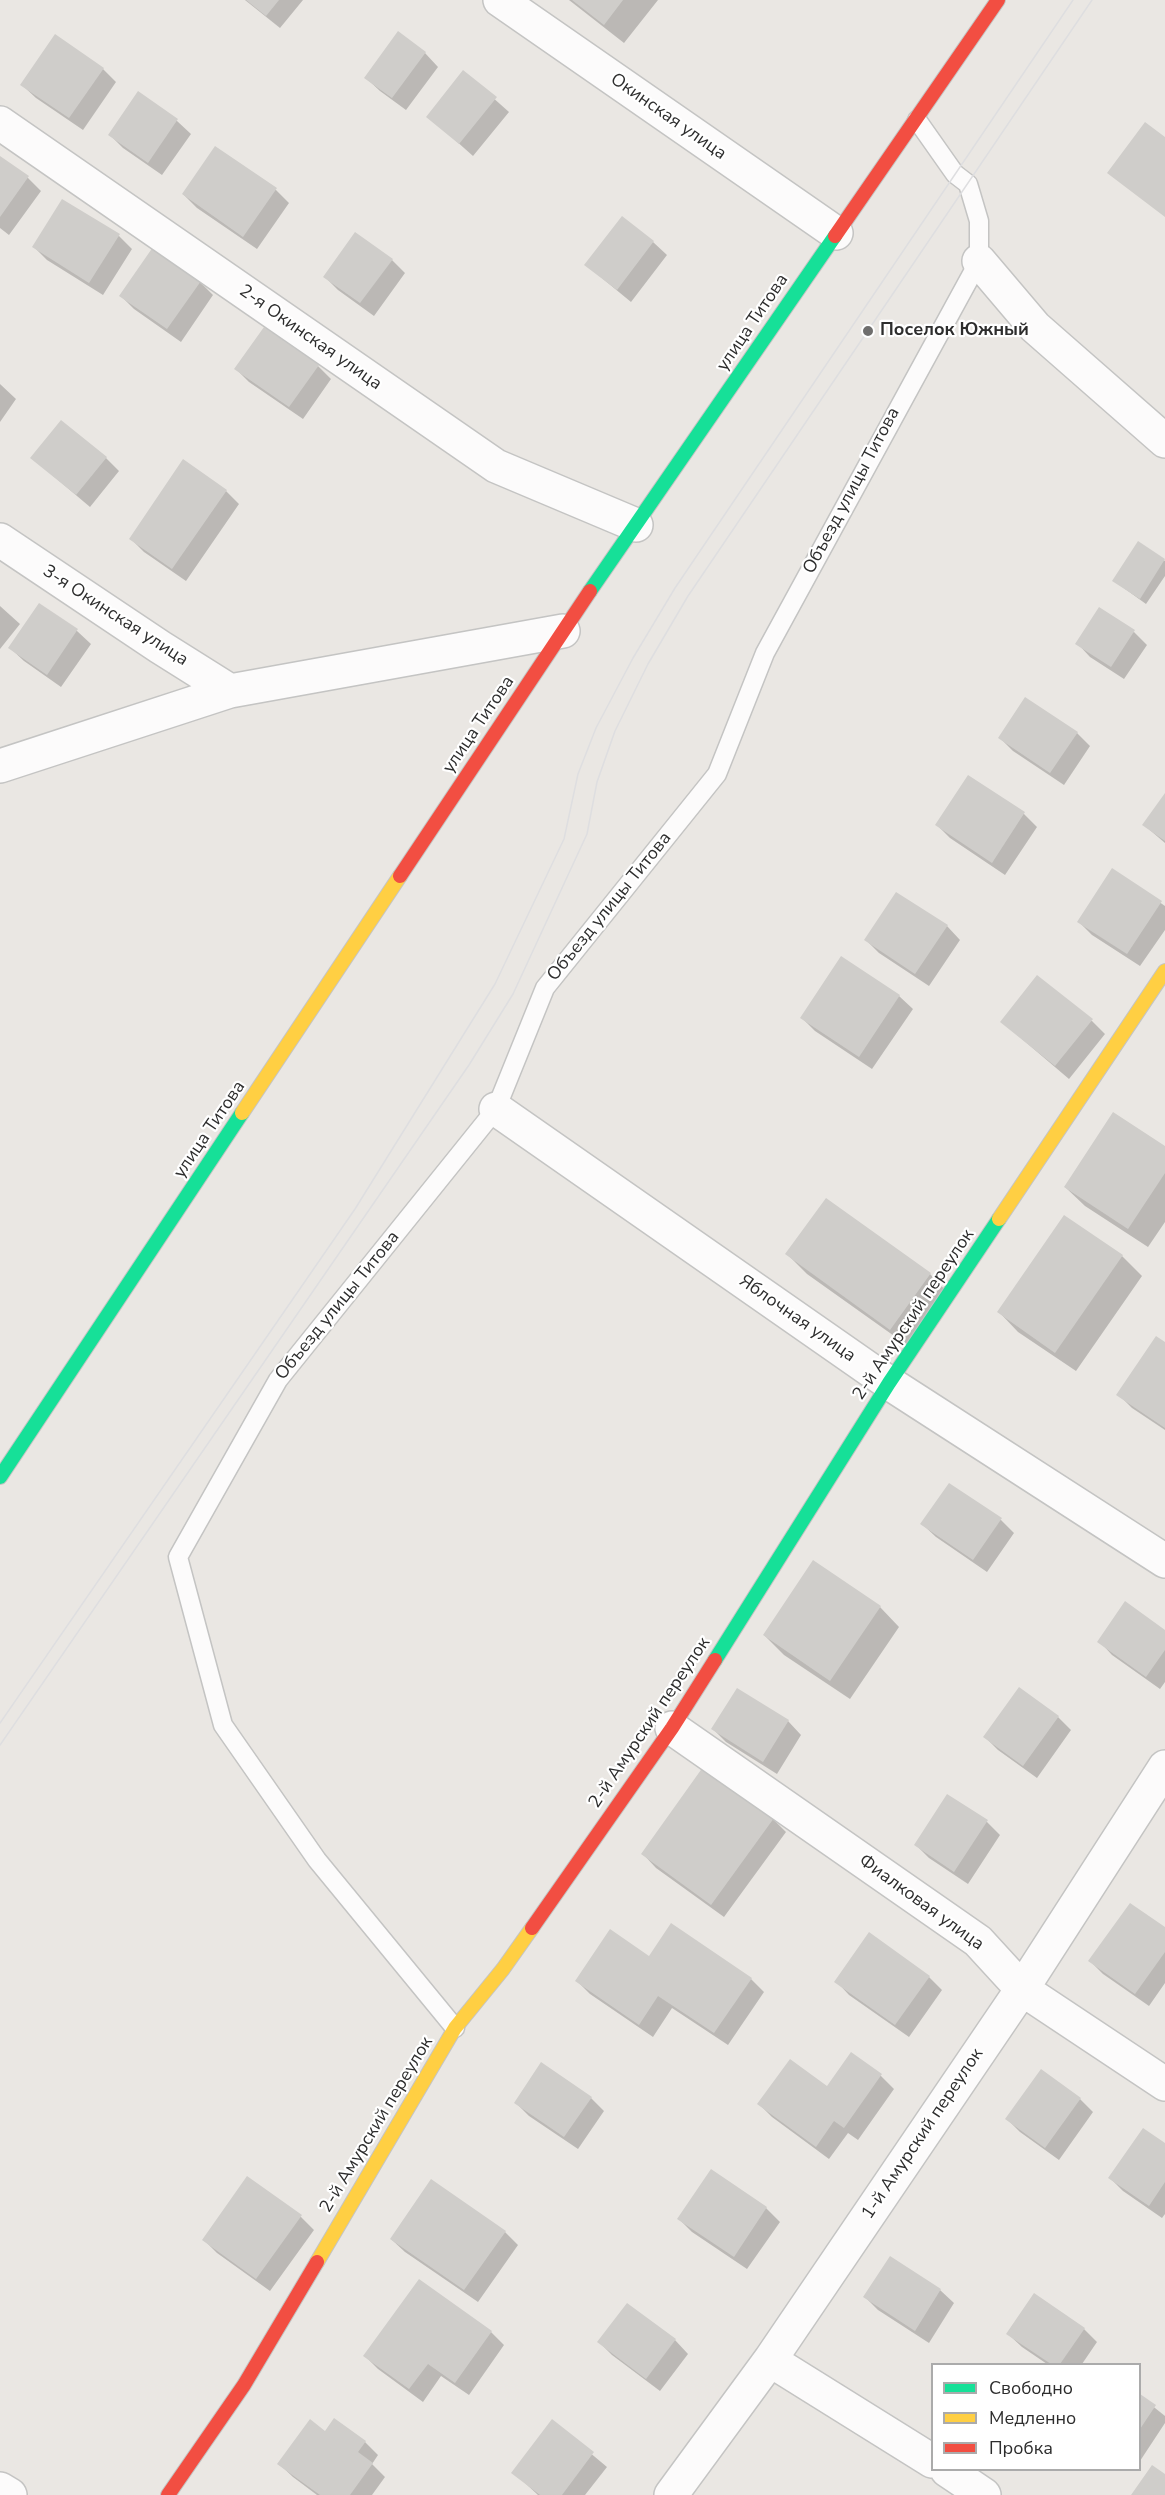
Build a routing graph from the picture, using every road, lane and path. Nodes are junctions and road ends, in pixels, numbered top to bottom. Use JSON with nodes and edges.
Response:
{"nodes":[{"id":1,"x":500,"y":0,"type":"edge"},
{"id":2,"x":998,"y":0,"type":"edge"},
{"id":3,"x":917,"y":120,"type":"junction"},
{"id":4,"x":0,"y":123,"type":"edge"},
{"id":5,"x":836,"y":233,"type":"junction"},
{"id":6,"x":979,"y":261,"type":"junction"},
{"id":7,"x":1165,"y":441,"type":"edge"},
{"id":8,"x":636,"y":525,"type":"junction"},
{"id":9,"x":0,"y":540,"type":"edge"},
{"id":10,"x":563,"y":631,"type":"junction"},
{"id":11,"x":230,"y":691,"type":"junction"},
{"id":12,"x":0,"y":766,"type":"edge"},
{"id":13,"x":1165,"y":971,"type":"edge"},
{"id":14,"x":496,"y":1109,"type":"junction"},
{"id":15,"x":889,"y":1383,"type":"junction"},
{"id":16,"x":0,"y":1477,"type":"edge"},
{"id":17,"x":1165,"y":1561,"type":"edge"},
{"id":18,"x":672,"y":1728,"type":"junction"},
{"id":19,"x":1165,"y":1767,"type":"edge"},
{"id":20,"x":1022,"y":1989,"type":"junction"},
{"id":21,"x":456,"y":2028,"type":"junction"},
{"id":22,"x":1165,"y":2084,"type":"edge"},
{"id":23,"x":770,"y":2360,"type":"junction"},
{"id":24,"x":931,"y":2460,"type":"edge"},
{"id":25,"x":949,"y":2471,"type":"edge"},
{"id":26,"x":0,"y":2489,"type":"edge"},
{"id":27,"x":10,"y":2495,"type":"edge"},
{"id":28,"x":168,"y":2495,"type":"edge"},
{"id":29,"x":671,"y":2495,"type":"edge"},
{"id":30,"x":984,"y":2495,"type":"edge"}],
"edges":[{"from":1,"to":5,"type":"street","name":"Окинская улица"},
{"from":2,"to":3,"type":"street","name":"улица Титова"},
{"from":3,"to":5,"type":"street","name":"улица Титова"},
{"from":3,"to":6,"type":"lane"},
{"from":4,"to":8,"type":"street","name":"2-я Окинская улица"},
{"from":5,"to":8,"type":"street","name":"улица Титова"},
{"from":6,"to":7,"type":"street"},
{"from":6,"to":14,"type":"lane","name":"Объезд улицы Титова"},
{"from":8,"to":10,"type":"street","name":"улица Титова"},
{"from":9,"to":11,"type":"street","name":"3-я Окинская улица"},
{"from":10,"to":11,"type":"street"},
{"from":10,"to":16,"type":"street","name":"улица Титова"},
{"from":11,"to":12,"type":"street"},
{"from":13,"to":15,"type":"street","name":"2-й Амурский переулок"},
{"from":14,"to":15,"type":"street","name":"Яблочная улица"},
{"from":14,"to":21,"type":"lane","name":"Объезд улицы Титова"},
{"from":15,"to":17,"type":"street","name":"Яблочная улица"},
{"from":15,"to":18,"type":"street","name":"2-й Амурский переулок"},
{"from":18,"to":20,"type":"street","name":"Фиалковая улица"},
{"from":18,"to":21,"type":"street","name":"2-й Амурский переулок"},
{"from":19,"to":20,"type":"street","name":"1-й Амурский переулок"},
{"from":20,"to":22,"type":"street","name":"Фиалковая улица"},
{"from":20,"to":23,"type":"street","name":"1-й Амурский переулок"},
{"from":21,"to":28,"type":"street","name":"2-й Амурский переулок"},
{"from":23,"to":24,"type":"street"},
{"from":23,"to":29,"type":"street","name":"1-й Амурский переулок"},
{"from":25,"to":30,"type":"street"},
{"from":26,"to":27,"type":"street"}]}
